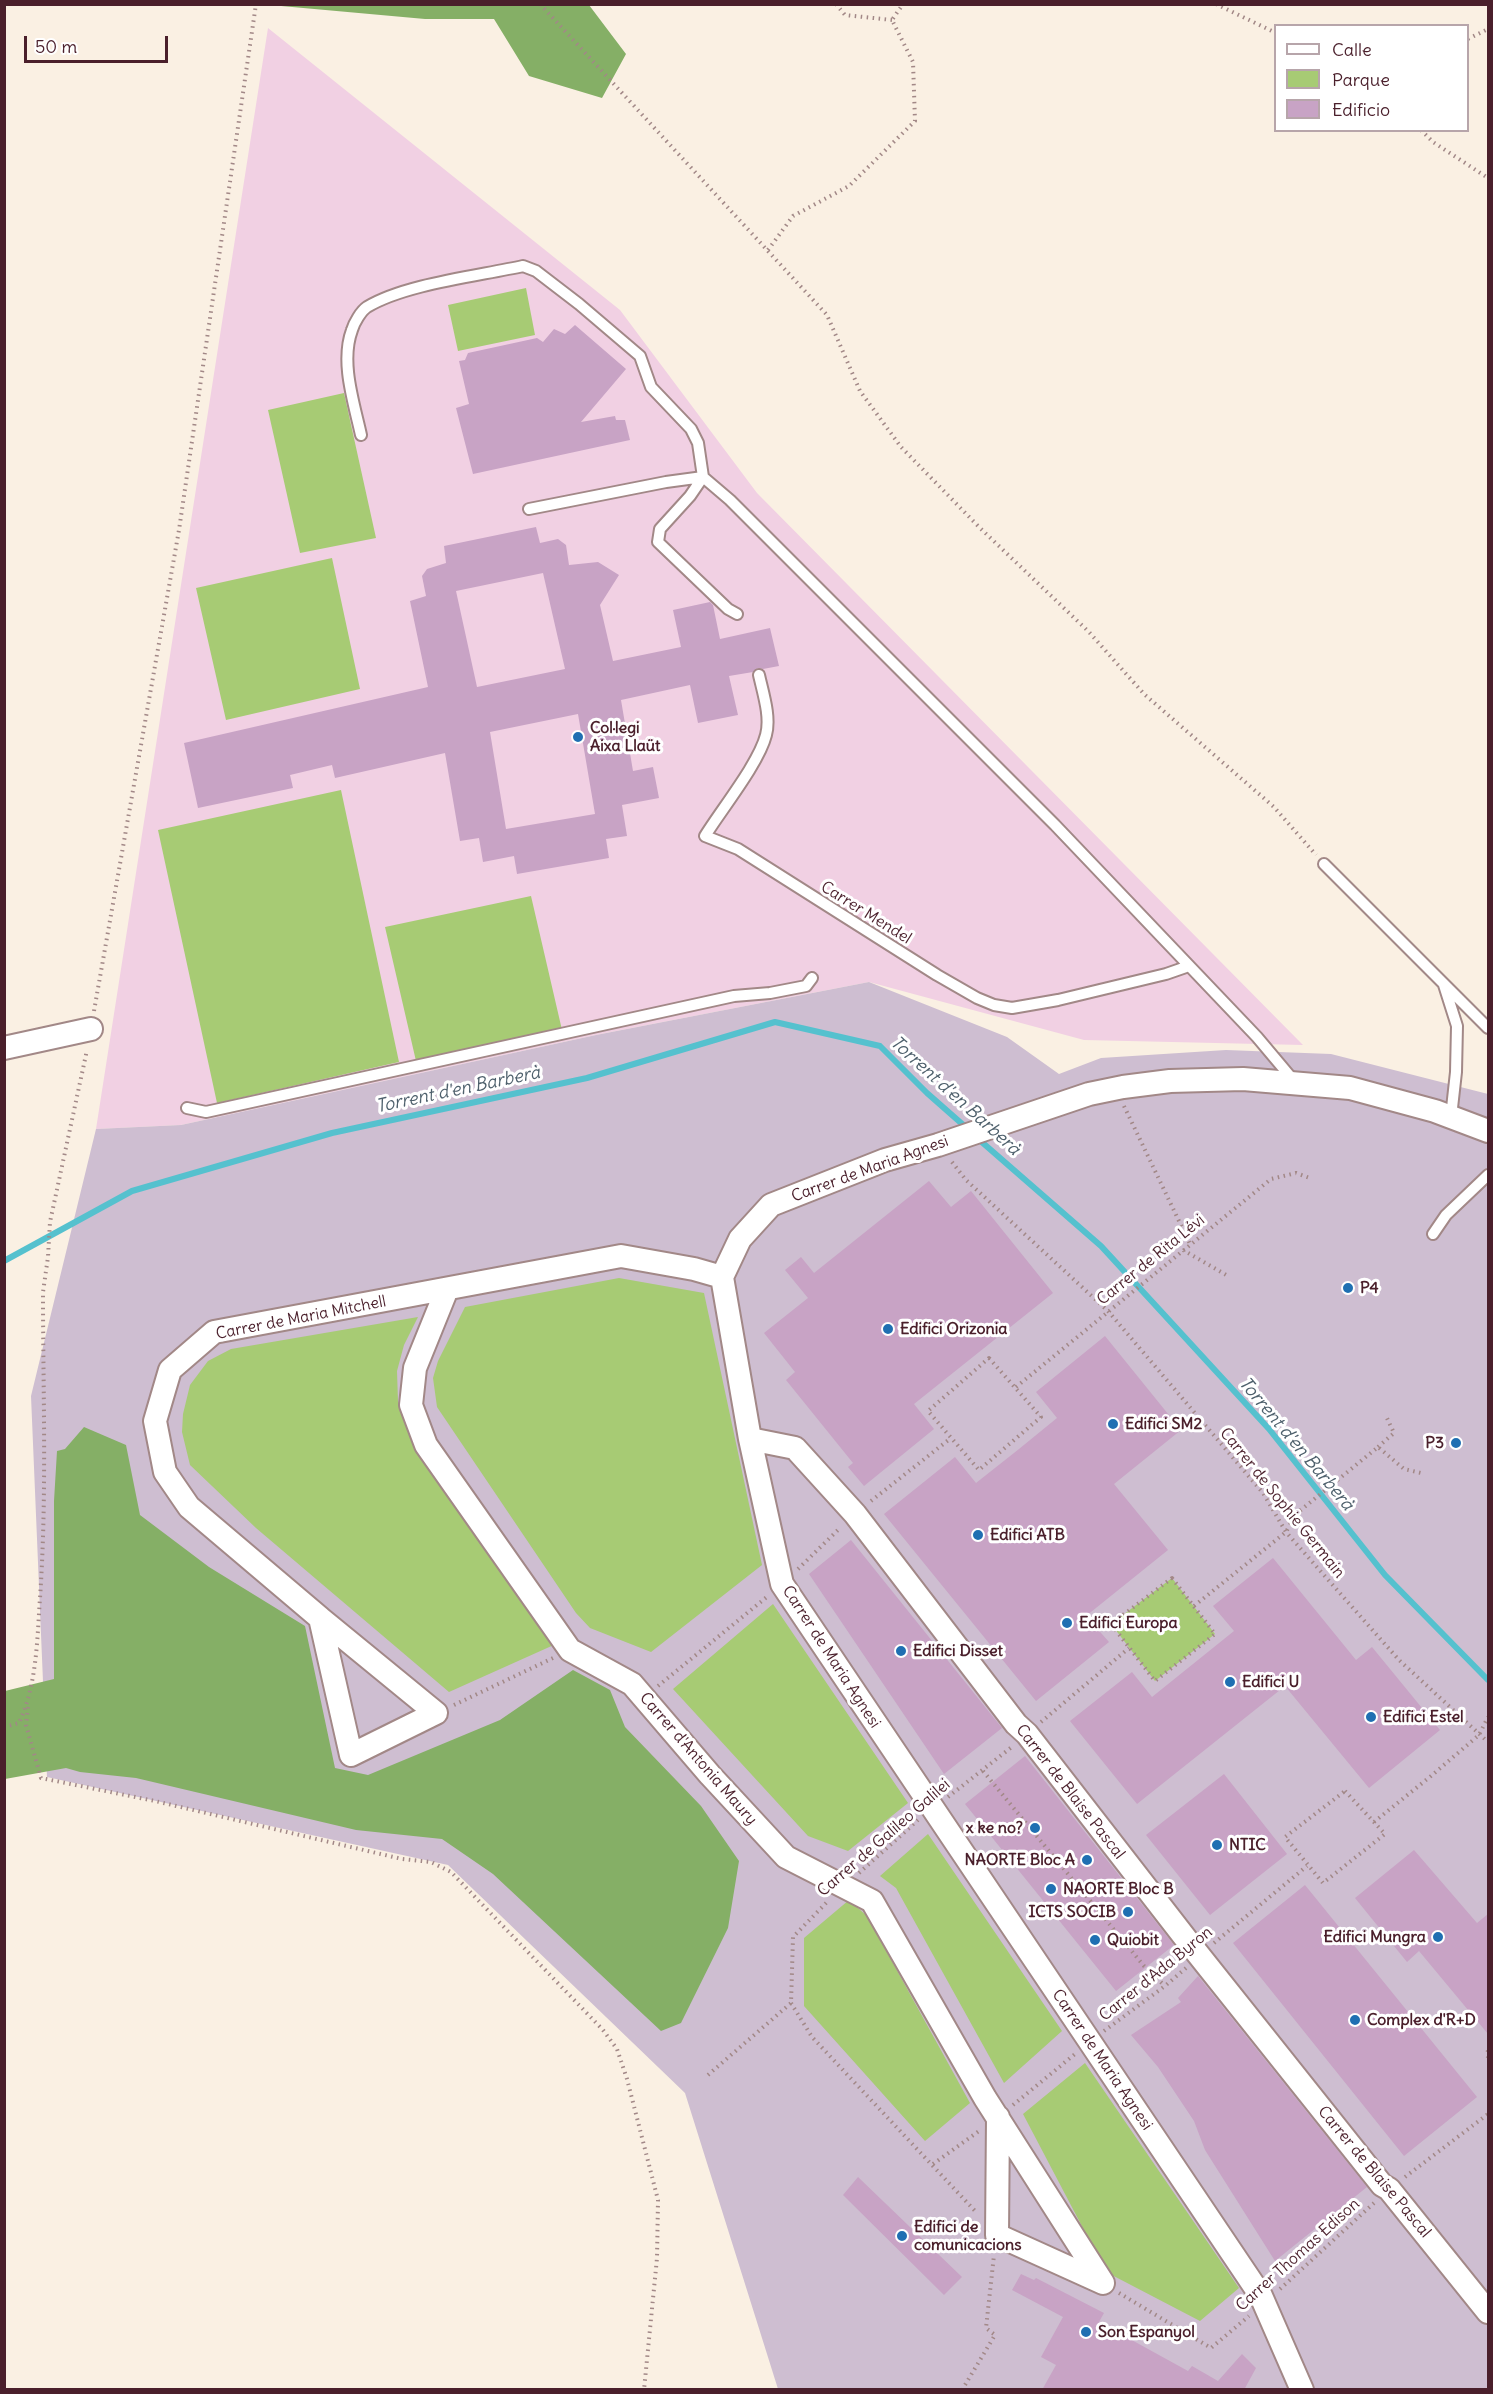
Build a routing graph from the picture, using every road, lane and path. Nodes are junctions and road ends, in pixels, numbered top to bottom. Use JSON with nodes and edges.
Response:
{"nodes":[{"id":1,"x":256,"y":4,"type":"edge"},
{"id":2,"x":540,"y":4,"type":"edge"},
{"id":3,"x":836,"y":4,"type":"edge"},
{"id":4,"x":903,"y":4,"type":"edge"},
{"id":5,"x":1216,"y":4,"type":"edge"},
{"id":6,"x":892,"y":20,"type":"junction"},
{"id":7,"x":1488,"y":29,"type":"edge"},
{"id":8,"x":1274,"y":33,"type":"edge"},
{"id":9,"x":1469,"y":38,"type":"edge"},
{"id":10,"x":1423,"y":132,"type":"edge"},
{"id":11,"x":1488,"y":178,"type":"edge"},
{"id":12,"x":768,"y":250,"type":"junction"},
{"id":13,"x":361,"y":435,"type":"dead end"},
{"id":14,"x":703,"y":477,"type":"junction"},
{"id":15,"x":529,"y":509,"type":"dead end"},
{"id":16,"x":737,"y":614,"type":"dead end"},
{"id":17,"x":759,"y":675,"type":"dead end"},
{"id":18,"x":1324,"y":864,"type":"joint"},
{"id":19,"x":1189,"y":966,"type":"junction"},
{"id":20,"x":812,"y":978,"type":"dead end"},
{"id":21,"x":1443,"y":983,"type":"junction"},
{"id":22,"x":1488,"y":1028,"type":"edge"},
{"id":23,"x":91,"y":1029,"type":"junction"},
{"id":24,"x":4,"y":1048,"type":"edge"},
{"id":25,"x":1297,"y":1083,"type":"junction"},
{"id":26,"x":1123,"y":1087,"type":"junction"},
{"id":27,"x":187,"y":1108,"type":"dead end"},
{"id":28,"x":1451,"y":1117,"type":"junction"},
{"id":29,"x":1488,"y":1131,"type":"edge"},
{"id":30,"x":946,"y":1142,"type":"junction"},
{"id":31,"x":1488,"y":1175,"type":"edge"},
{"id":32,"x":1310,"y":1178,"type":"dead end"},
{"id":33,"x":1433,"y":1234,"type":"dead end"},
{"id":34,"x":1190,"y":1245,"type":"junction"},
{"id":35,"x":1183,"y":1250,"type":"junction"},
{"id":36,"x":1228,"y":1275,"type":"dead end"},
{"id":37,"x":722,"y":1277,"type":"junction"},
{"id":38,"x":447,"y":1289,"type":"junction"},
{"id":39,"x":1108,"y":1311,"type":"junction"},
{"id":40,"x":1016,"y":1387,"type":"junction"},
{"id":41,"x":1386,"y":1416,"type":"dead end"},
{"id":42,"x":750,"y":1440,"type":"junction"},
{"id":43,"x":1378,"y":1448,"type":"junction"},
{"id":44,"x":1421,"y":1473,"type":"dead end"},
{"id":45,"x":1286,"y":1532,"type":"junction"},
{"id":46,"x":1194,"y":1606,"type":"junction"},
{"id":47,"x":320,"y":1618,"type":"junction"},
{"id":48,"x":1130,"y":1648,"type":"junction"},
{"id":49,"x":570,"y":1650,"type":"junction"},
{"id":50,"x":28,"y":1702,"type":"junction"},
{"id":51,"x":436,"y":1713,"type":"junction"},
{"id":52,"x":1488,"y":1717,"type":"edge"},
{"id":53,"x":4,"y":1727,"type":"edge"},
{"id":54,"x":1027,"y":1734,"type":"junction"},
{"id":55,"x":1479,"y":1734,"type":"junction"},
{"id":56,"x":1488,"y":1742,"type":"edge"},
{"id":57,"x":983,"y":1771,"type":"junction"},
{"id":58,"x":932,"y":1809,"type":"junction"},
{"id":59,"x":1374,"y":1822,"type":"junction"},
{"id":60,"x":1307,"y":1866,"type":"junction"},
{"id":61,"x":843,"y":1886,"type":"junction"},
{"id":62,"x":1199,"y":1956,"type":"junction"},
{"id":63,"x":1165,"y":1986,"type":"junction"},
{"id":64,"x":791,"y":2003,"type":"junction"},
{"id":65,"x":1090,"y":2042,"type":"junction"},
{"id":66,"x":1488,"y":2051,"type":"edge"},
{"id":67,"x":1488,"y":2057,"type":"edge"},
{"id":68,"x":708,"y":2075,"type":"dead end"},
{"id":69,"x":1488,"y":2114,"type":"edge"},
{"id":70,"x":998,"y":2117,"type":"junction"},
{"id":71,"x":933,"y":2164,"type":"junction"},
{"id":72,"x":1389,"y":2189,"type":"junction"},
{"id":73,"x":996,"y":2235,"type":"junction"},
{"id":74,"x":1103,"y":2283,"type":"junction"},
{"id":75,"x":1264,"y":2304,"type":"junction"},
{"id":76,"x":1488,"y":2312,"type":"edge"},
{"id":77,"x":644,"y":2390,"type":"edge"},
{"id":78,"x":962,"y":2390,"type":"edge"},
{"id":79,"x":1302,"y":2390,"type":"edge"}],
"edges":[{"from":1,"to":23,"type":"path"},
{"from":2,"to":12,"type":"path"},
{"from":3,"to":6,"type":"path"},
{"from":4,"to":6,"type":"path"},
{"from":5,"to":8,"type":"path"},
{"from":6,"to":12,"type":"path"},
{"from":7,"to":9,"type":"path"},
{"from":10,"to":11,"type":"path"},
{"from":12,"to":18,"type":"path"},
{"from":13,"to":14,"type":"lane"},
{"from":14,"to":15,"type":"lane"},
{"from":14,"to":16,"type":"lane"},
{"from":14,"to":19,"type":"lane"},
{"from":17,"to":19,"type":"lane","name":"Carrer Mendel"},
{"from":18,"to":21,"type":"lane"},
{"from":19,"to":25,"type":"lane"},
{"from":20,"to":27,"type":"lane"},
{"from":21,"to":22,"type":"lane"},
{"from":21,"to":28,"type":"lane"},
{"from":23,"to":24,"type":"street"},
{"from":23,"to":50,"type":"path"},
{"from":25,"to":26,"type":"street","name":"Carrer de Maria Agnesi"},
{"from":25,"to":28,"type":"street"},
{"from":26,"to":30,"type":"street","name":"Carrer de Maria Agnesi"},
{"from":26,"to":34,"type":"path"},
{"from":28,"to":29,"type":"street"},
{"from":30,"to":37,"type":"street","name":"Carrer de Maria Agnesi"},
{"from":30,"to":39,"type":"path","name":"Carrer de Sophie Germain"},
{"from":31,"to":33,"type":"lane"},
{"from":32,"to":34,"type":"path","name":"Carrer de Rita Lévi"},
{"from":34,"to":35,"type":"path","name":"Carrer de Rita Lévi"},
{"from":35,"to":36,"type":"path"},
{"from":35,"to":39,"type":"path","name":"Carrer de Rita Lévi"},
{"from":37,"to":38,"type":"street","name":"Carrer de Maria Mitchell"},
{"from":37,"to":42,"type":"street","name":"Carrer de Maria Agnesi"},
{"from":38,"to":47,"type":"street","name":"Carrer de Maria Mitchell"},
{"from":38,"to":49,"type":"street","name":"Carrer d'Antonia Maury"},
{"from":39,"to":40,"type":"path","name":"Carrer de Rita Lévi"},
{"from":39,"to":45,"type":"path","name":"Carrer de Sophie Germain"},
{"from":40,"to":40,"type":"path"},
{"from":41,"to":43,"type":"path"},
{"from":42,"to":54,"type":"street","name":"Carrer de Blaise Pascal"},
{"from":42,"to":58,"type":"street","name":"Carrer de Maria Agnesi"},
{"from":43,"to":44,"type":"path"},
{"from":43,"to":45,"type":"path"},
{"from":45,"to":46,"type":"path"},
{"from":45,"to":55,"type":"path","name":"Carrer de Sophie Germain"},
{"from":46,"to":48,"type":"path"},
{"from":46,"to":48,"type":"path"},
{"from":47,"to":51,"type":"street","name":"Carrer de Maria Mitchell"},
{"from":47,"to":51,"type":"street"},
{"from":48,"to":54,"type":"path","name":"Carrer de Galileo Galilei"},
{"from":49,"to":51,"type":"path"},
{"from":49,"to":61,"type":"street","name":"Carrer d'Antonia Maury"},
{"from":50,"to":53,"type":"path"},
{"from":50,"to":77,"type":"path"},
{"from":52,"to":55,"type":"path"},
{"from":54,"to":57,"type":"path","name":"Carrer de Galileo Galilei"},
{"from":54,"to":62,"type":"street","name":"Carrer de Blaise Pascal"},
{"from":55,"to":56,"type":"path","name":"Carrer de Sophie Germain"},
{"from":55,"to":59,"type":"path"},
{"from":57,"to":58,"type":"path","name":"Carrer de Galileo Galilei"},
{"from":57,"to":63,"type":"path"},
{"from":58,"to":61,"type":"path","name":"Carrer de Galileo Galilei"},
{"from":58,"to":65,"type":"street","name":"Carrer de Maria Agnesi"},
{"from":59,"to":60,"type":"path"},
{"from":59,"to":60,"type":"path"},
{"from":60,"to":62,"type":"path","name":"Carrer d'Ada Byron"},
{"from":61,"to":64,"type":"path","name":"Carrer de Galileo Galilei"},
{"from":61,"to":70,"type":"street","name":"Carrer d'Antonia Maury"},
{"from":62,"to":63,"type":"path","name":"Carrer d'Ada Byron"},
{"from":62,"to":72,"type":"street","name":"Carrer de Blaise Pascal"},
{"from":63,"to":65,"type":"path","name":"Carrer d'Ada Byron"},
{"from":64,"to":68,"type":"path"},
{"from":64,"to":71,"type":"path"},
{"from":65,"to":70,"type":"path","name":"Carrer d'Ada Byron"},
{"from":65,"to":75,"type":"street","name":"Carrer de Maria Agnesi"},
{"from":66,"to":67,"type":"path"},
{"from":69,"to":72,"type":"path","name":"Carrer Thomas Edison"},
{"from":70,"to":71,"type":"path","name":"Carrer d'Ada Byron"},
{"from":70,"to":73,"type":"street"},
{"from":70,"to":74,"type":"street","name":"Carrer d'Antonia Maury"},
{"from":71,"to":73,"type":"path"},
{"from":72,"to":75,"type":"path","name":"Carrer Thomas Edison"},
{"from":72,"to":76,"type":"street","name":"Carrer de Blaise Pascal"},
{"from":73,"to":74,"type":"street"},
{"from":73,"to":78,"type":"path"},
{"from":74,"to":75,"type":"path","name":"Carrer Thomas Edison"},
{"from":75,"to":79,"type":"street","name":"Carrer de Maria Agnesi"}]}
